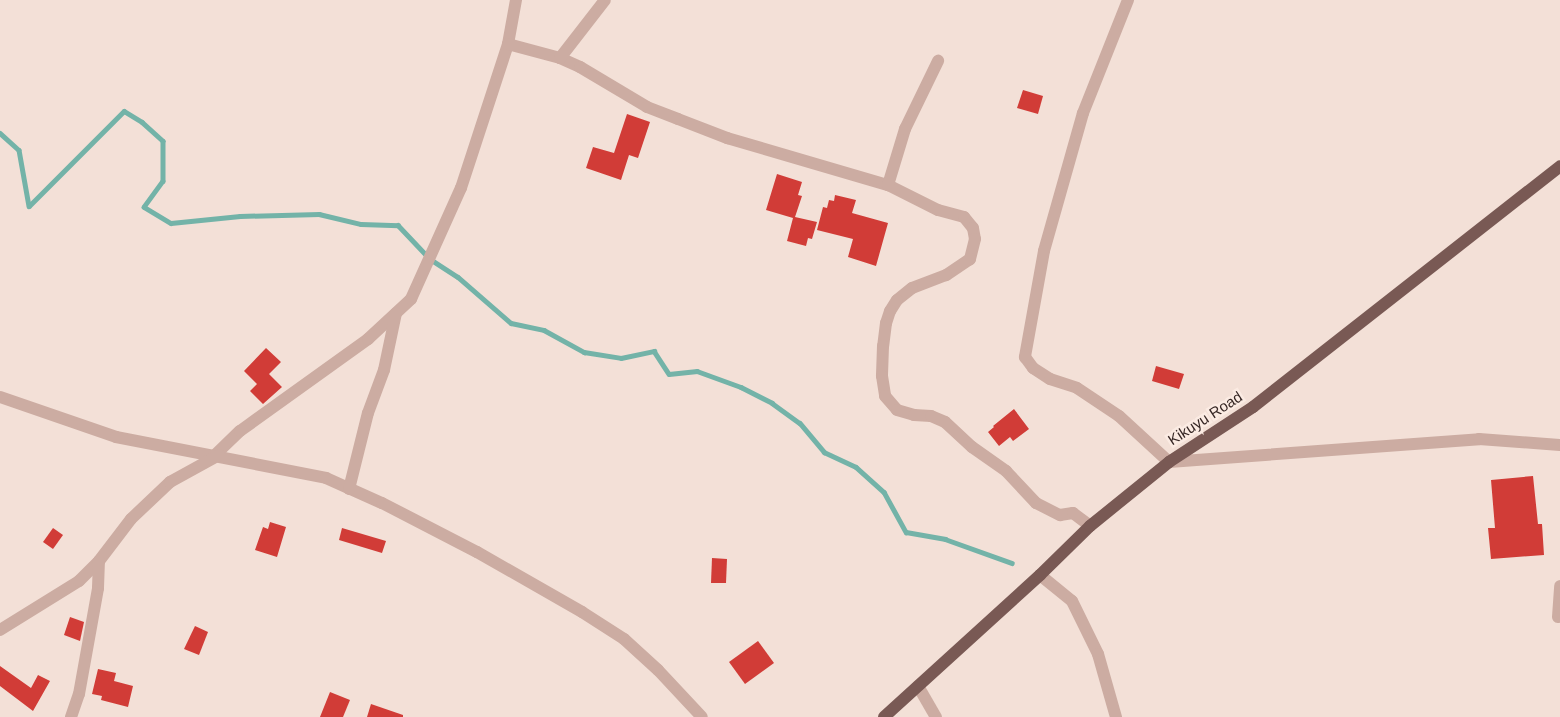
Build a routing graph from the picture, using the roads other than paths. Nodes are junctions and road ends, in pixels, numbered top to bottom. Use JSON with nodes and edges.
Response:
{"nodes":[{"id":1,"x":516,"y":0,"type":"edge"},
{"id":2,"x":605,"y":0,"type":"edge"},
{"id":3,"x":1128,"y":0,"type":"edge"},
{"id":4,"x":508,"y":44,"type":"junction"},
{"id":5,"x":560,"y":58,"type":"junction"},
{"id":6,"x":938,"y":61,"type":"dead end"},
{"id":7,"x":1560,"y":166,"type":"edge"},
{"id":8,"x":888,"y":185,"type":"junction"},
{"id":9,"x":396,"y":313,"type":"junction"},
{"id":10,"x":0,"y":397,"type":"edge"},
{"id":11,"x":1560,"y":445,"type":"edge"},
{"id":12,"x":217,"y":455,"type":"junction"},
{"id":13,"x":1169,"y":462,"type":"junction"},
{"id":14,"x":349,"y":488,"type":"junction"},
{"id":15,"x":1090,"y":526,"type":"junction"},
{"id":16,"x":99,"y":561,"type":"junction"},
{"id":17,"x":1040,"y":575,"type":"junction"},
{"id":18,"x":1560,"y":586,"type":"edge"},
{"id":19,"x":1558,"y":617,"type":"dead end"},
{"id":20,"x":0,"y":630,"type":"edge"},
{"id":21,"x":918,"y":686,"type":"junction"},
{"id":22,"x":71,"y":717,"type":"edge"},
{"id":23,"x":702,"y":717,"type":"edge"},
{"id":24,"x":884,"y":717,"type":"edge"},
{"id":25,"x":936,"y":717,"type":"edge"},
{"id":26,"x":1116,"y":717,"type":"edge"}],
"edges":[{"from":1,"to":4,"type":"street"},
{"from":2,"to":5,"type":"street"},
{"from":3,"to":13,"type":"street"},
{"from":4,"to":5,"type":"street"},
{"from":4,"to":9,"type":"street"},
{"from":5,"to":8,"type":"street"},
{"from":6,"to":8,"type":"street"},
{"from":7,"to":13,"type":"main road","name":"Kikuyu Road"},
{"from":8,"to":15,"type":"street"},
{"from":9,"to":12,"type":"street"},
{"from":9,"to":14,"type":"street"},
{"from":10,"to":12,"type":"street"},
{"from":11,"to":13,"type":"street"},
{"from":12,"to":14,"type":"street"},
{"from":12,"to":16,"type":"street"},
{"from":13,"to":15,"type":"main road","name":"Kikuyu Road"},
{"from":14,"to":23,"type":"street"},
{"from":15,"to":17,"type":"main road","name":"Kikuyu Road"},
{"from":16,"to":20,"type":"street"},
{"from":16,"to":22,"type":"street"},
{"from":17,"to":21,"type":"main road","name":"Kikuyu Road"},
{"from":17,"to":26,"type":"street"},
{"from":18,"to":19,"type":"street"},
{"from":21,"to":24,"type":"main road","name":"Kikuyu Road"},
{"from":21,"to":25,"type":"street"}]}
